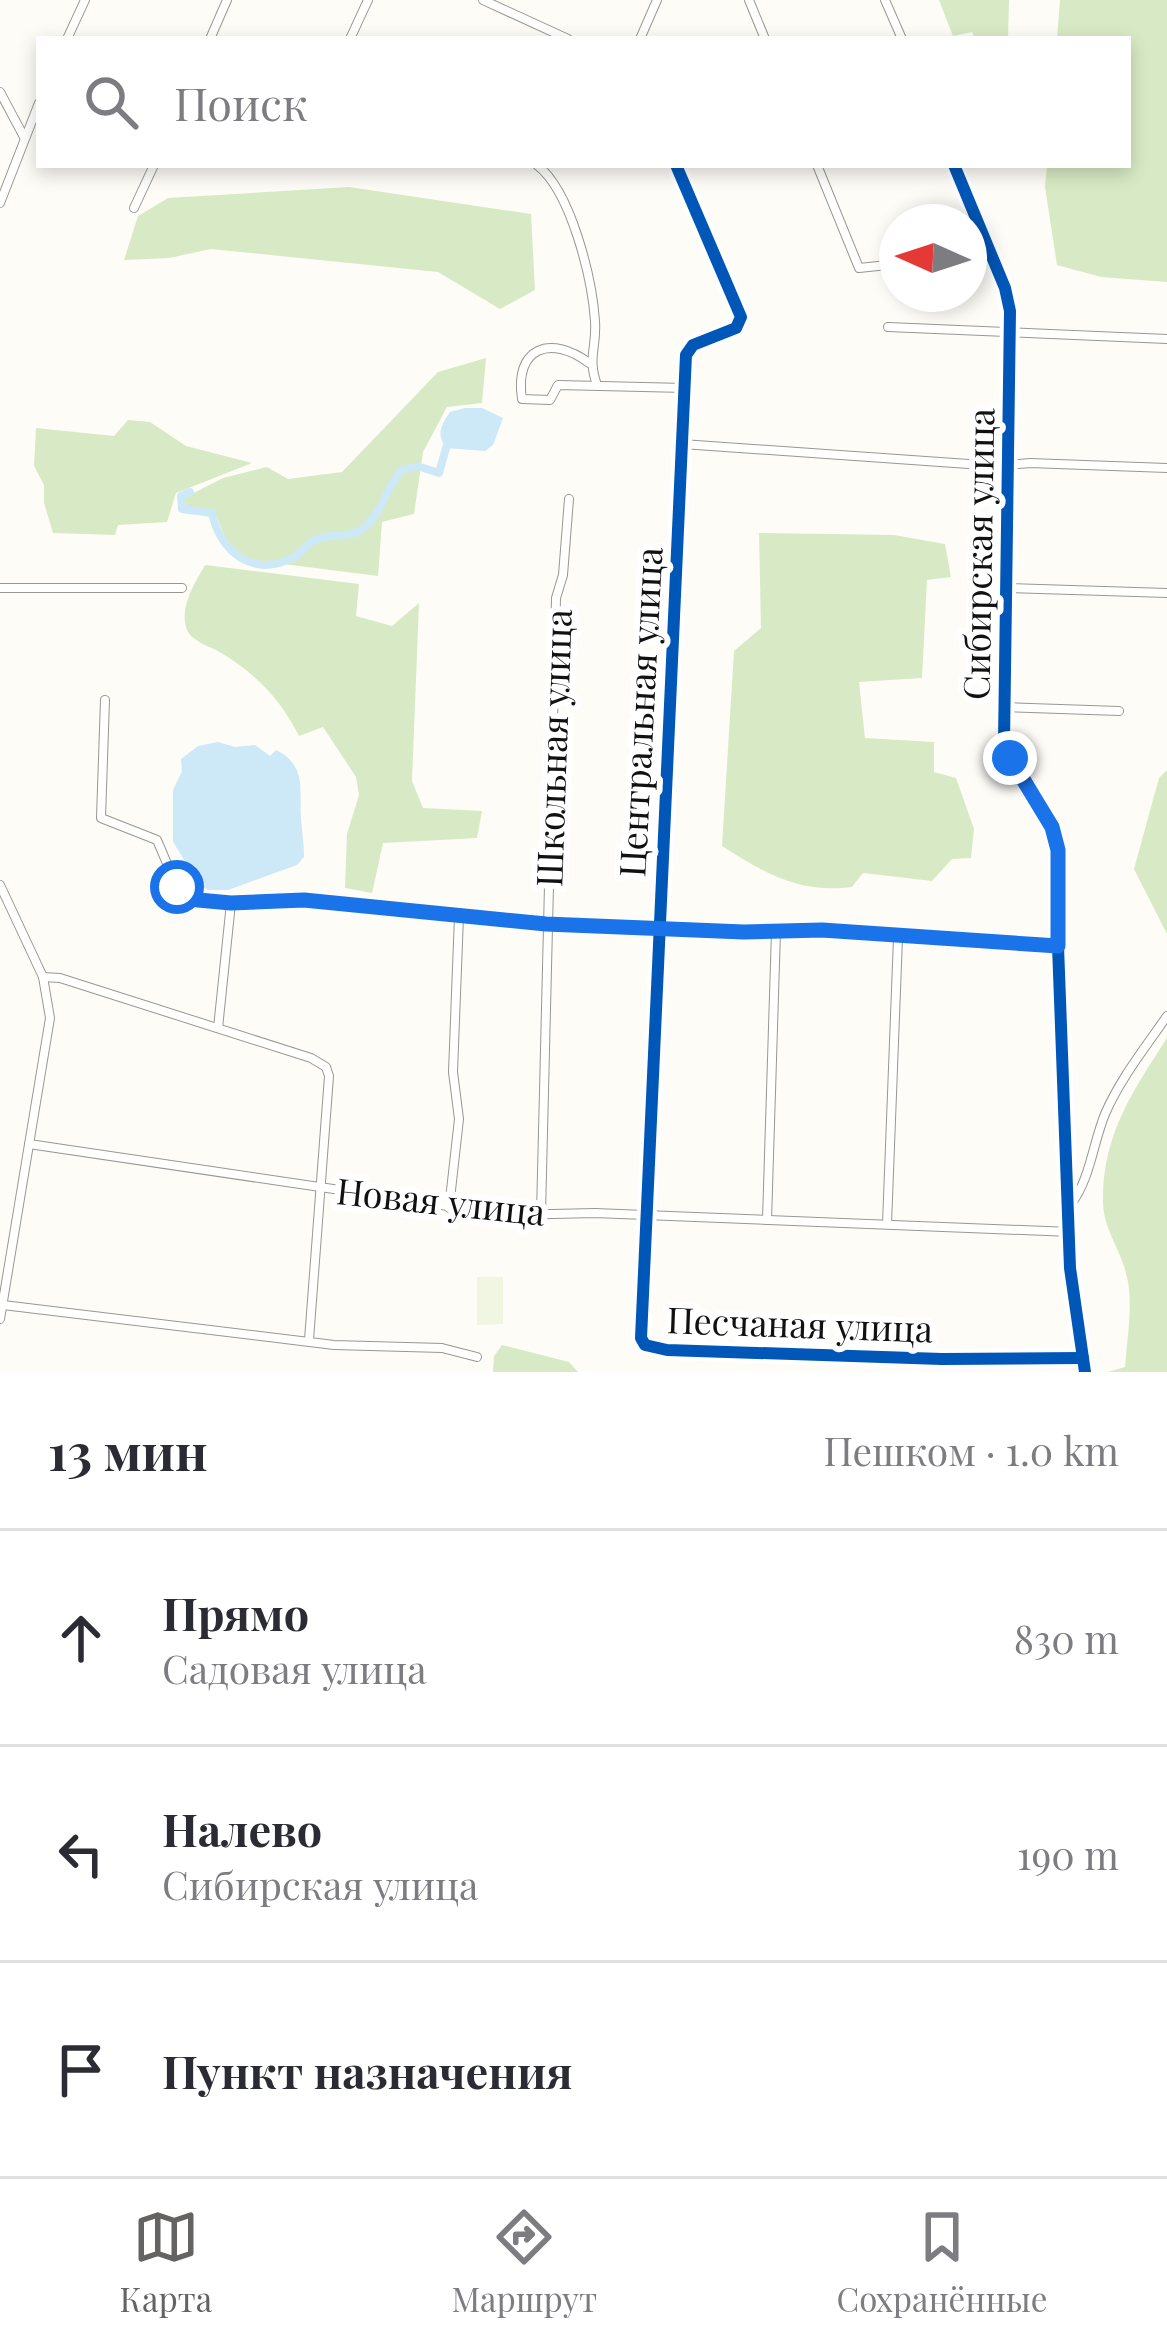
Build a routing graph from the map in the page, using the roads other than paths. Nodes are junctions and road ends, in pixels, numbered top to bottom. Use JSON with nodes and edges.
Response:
{"nodes":[{"id":1,"x":85,"y":0,"type":"edge"},
{"id":2,"x":227,"y":0,"type":"edge"},
{"id":3,"x":368,"y":0,"type":"edge"},
{"id":4,"x":483,"y":0,"type":"edge"},
{"id":5,"x":657,"y":0,"type":"edge"},
{"id":6,"x":749,"y":0,"type":"edge"},
{"id":7,"x":886,"y":0,"type":"edge"},
{"id":8,"x":69,"y":36,"type":"edge"},
{"id":9,"x":211,"y":36,"type":"edge"},
{"id":10,"x":351,"y":36,"type":"edge"},
{"id":11,"x":561,"y":36,"type":"edge"},
{"id":12,"x":641,"y":36,"type":"edge"},
{"id":13,"x":764,"y":36,"type":"edge"},
{"id":14,"x":901,"y":36,"type":"edge"},
{"id":15,"x":0,"y":92,"type":"edge"},
{"id":16,"x":36,"y":110,"type":"edge"},
{"id":17,"x":25,"y":138,"type":"junction"},
{"id":18,"x":153,"y":168,"type":"edge"},
{"id":19,"x":542,"y":168,"type":"edge"},
{"id":20,"x":677,"y":168,"type":"edge"},
{"id":21,"x":819,"y":168,"type":"edge"},
{"id":22,"x":955,"y":168,"type":"edge"},
{"id":23,"x":0,"y":203,"type":"edge"},
{"id":24,"x":134,"y":208,"type":"dead end"},
{"id":25,"x":987,"y":259,"type":"edge"},
{"id":26,"x":993,"y":259,"type":"junction"},
{"id":27,"x":879,"y":266,"type":"edge"},
{"id":28,"x":888,"y":326,"type":"dead end"},
{"id":29,"x":1012,"y":331,"type":"junction"},
{"id":30,"x":1167,"y":339,"type":"edge"},
{"id":31,"x":589,"y":363,"type":"junction"},
{"id":32,"x":597,"y":385,"type":"junction"},
{"id":33,"x":685,"y":388,"type":"junction"},
{"id":34,"x":682,"y":444,"type":"junction"},
{"id":35,"x":1009,"y":465,"type":"junction"},
{"id":36,"x":1167,"y":468,"type":"edge"},
{"id":37,"x":568,"y":499,"type":"dead end"},
{"id":38,"x":0,"y":588,"type":"edge"},
{"id":39,"x":182,"y":588,"type":"dead end"},
{"id":40,"x":1008,"y":588,"type":"junction"},
{"id":41,"x":1167,"y":593,"type":"edge"},
{"id":42,"x":105,"y":700,"type":"dead end"},
{"id":43,"x":1005,"y":707,"type":"junction"},
{"id":44,"x":1119,"y":711,"type":"dead end"},
{"id":45,"x":0,"y":885,"type":"edge"},
{"id":46,"x":231,"y":903,"type":"junction"},
{"id":47,"x":459,"y":916,"type":"junction"},
{"id":48,"x":546,"y":924,"type":"junction"},
{"id":49,"x":659,"y":926,"type":"junction"},
{"id":50,"x":776,"y":931,"type":"junction"},
{"id":51,"x":898,"y":938,"type":"junction"},
{"id":52,"x":1058,"y":946,"type":"junction"},
{"id":53,"x":43,"y":977,"type":"junction"},
{"id":54,"x":1167,"y":1016,"type":"edge"},
{"id":55,"x":218,"y":1028,"type":"junction"},
{"id":56,"x":29,"y":1144,"type":"junction"},
{"id":57,"x":321,"y":1187,"type":"junction"},
{"id":58,"x":1070,"y":1204,"type":"junction"},
{"id":59,"x":449,"y":1208,"type":"junction"},
{"id":60,"x":541,"y":1214,"type":"junction"},
{"id":61,"x":649,"y":1216,"type":"junction"},
{"id":62,"x":767,"y":1220,"type":"junction"},
{"id":63,"x":887,"y":1224,"type":"junction"},
{"id":64,"x":1071,"y":1232,"type":"junction"},
{"id":65,"x":3,"y":1305,"type":"edge"},
{"id":66,"x":0,"y":1319,"type":"edge"},
{"id":67,"x":309,"y":1340,"type":"junction"},
{"id":68,"x":477,"y":1357,"type":"dead end"},
{"id":69,"x":1083,"y":1358,"type":"junction"},
{"id":70,"x":1085,"y":1372,"type":"edge"}],
"edges":[{"from":1,"to":8,"type":"street"},
{"from":2,"to":9,"type":"street"},
{"from":3,"to":10,"type":"street"},
{"from":4,"to":11,"type":"street"},
{"from":5,"to":12,"type":"street"},
{"from":6,"to":13,"type":"street"},
{"from":7,"to":14,"type":"street"},
{"from":15,"to":17,"type":"street"},
{"from":16,"to":17,"type":"street"},
{"from":17,"to":23,"type":"street"},
{"from":18,"to":24,"type":"street"},
{"from":19,"to":31,"type":"street"},
{"from":20,"to":33,"type":"street","name":"Центральная улица"},
{"from":21,"to":27,"type":"street"},
{"from":22,"to":26,"type":"street","name":"Сибирская улица"},
{"from":25,"to":26,"type":"street"},
{"from":26,"to":29,"type":"street","name":"Сибирская улица"},
{"from":28,"to":29,"type":"street"},
{"from":29,"to":30,"type":"street"},
{"from":29,"to":35,"type":"street","name":"Сибирская улица"},
{"from":31,"to":32,"type":"street"},
{"from":31,"to":32,"type":"street"},
{"from":32,"to":33,"type":"street"},
{"from":33,"to":34,"type":"street","name":"Центральная улица"},
{"from":34,"to":35,"type":"street"},
{"from":34,"to":49,"type":"street","name":"Центральная улица"},
{"from":35,"to":36,"type":"street"},
{"from":35,"to":40,"type":"street","name":"Сибирская улица"},
{"from":37,"to":48,"type":"street","name":"Школьная улица"},
{"from":38,"to":39,"type":"street"},
{"from":40,"to":41,"type":"street"},
{"from":40,"to":43,"type":"street","name":"Сибирская улица"},
{"from":42,"to":46,"type":"street"},
{"from":43,"to":44,"type":"street"},
{"from":43,"to":52,"type":"street","name":"Сибирская улица"},
{"from":45,"to":53,"type":"street"},
{"from":46,"to":47,"type":"street"},
{"from":46,"to":55,"type":"street"},
{"from":47,"to":48,"type":"street"},
{"from":47,"to":59,"type":"street"},
{"from":48,"to":49,"type":"street"},
{"from":48,"to":60,"type":"street","name":"Школьная улица"},
{"from":49,"to":50,"type":"street"},
{"from":49,"to":61,"type":"street","name":"Центральная улица"},
{"from":50,"to":51,"type":"street"},
{"from":50,"to":62,"type":"street"},
{"from":51,"to":52,"type":"street"},
{"from":51,"to":63,"type":"street"},
{"from":52,"to":58,"type":"street","name":"Сибирская улица"},
{"from":53,"to":55,"type":"street"},
{"from":53,"to":56,"type":"street"},
{"from":54,"to":58,"type":"street"},
{"from":55,"to":57,"type":"street"},
{"from":56,"to":57,"type":"street","name":"Новая улица"},
{"from":56,"to":65,"type":"street"},
{"from":57,"to":59,"type":"street","name":"Новая улица"},
{"from":57,"to":67,"type":"street"},
{"from":58,"to":64,"type":"street","name":"Сибирская улица"},
{"from":59,"to":60,"type":"street","name":"Новая улица"},
{"from":60,"to":61,"type":"street","name":"Новая улица"},
{"from":61,"to":62,"type":"street","name":"Новая улица"},
{"from":61,"to":69,"type":"street","name":"Песчаная улица"},
{"from":62,"to":63,"type":"street","name":"Новая улица"},
{"from":63,"to":64,"type":"street","name":"Новая улица"},
{"from":64,"to":69,"type":"street","name":"Сибирская улица"},
{"from":65,"to":66,"type":"street"},
{"from":65,"to":67,"type":"street"},
{"from":67,"to":68,"type":"street"},
{"from":69,"to":70,"type":"street","name":"Сибирская улица"}]}
